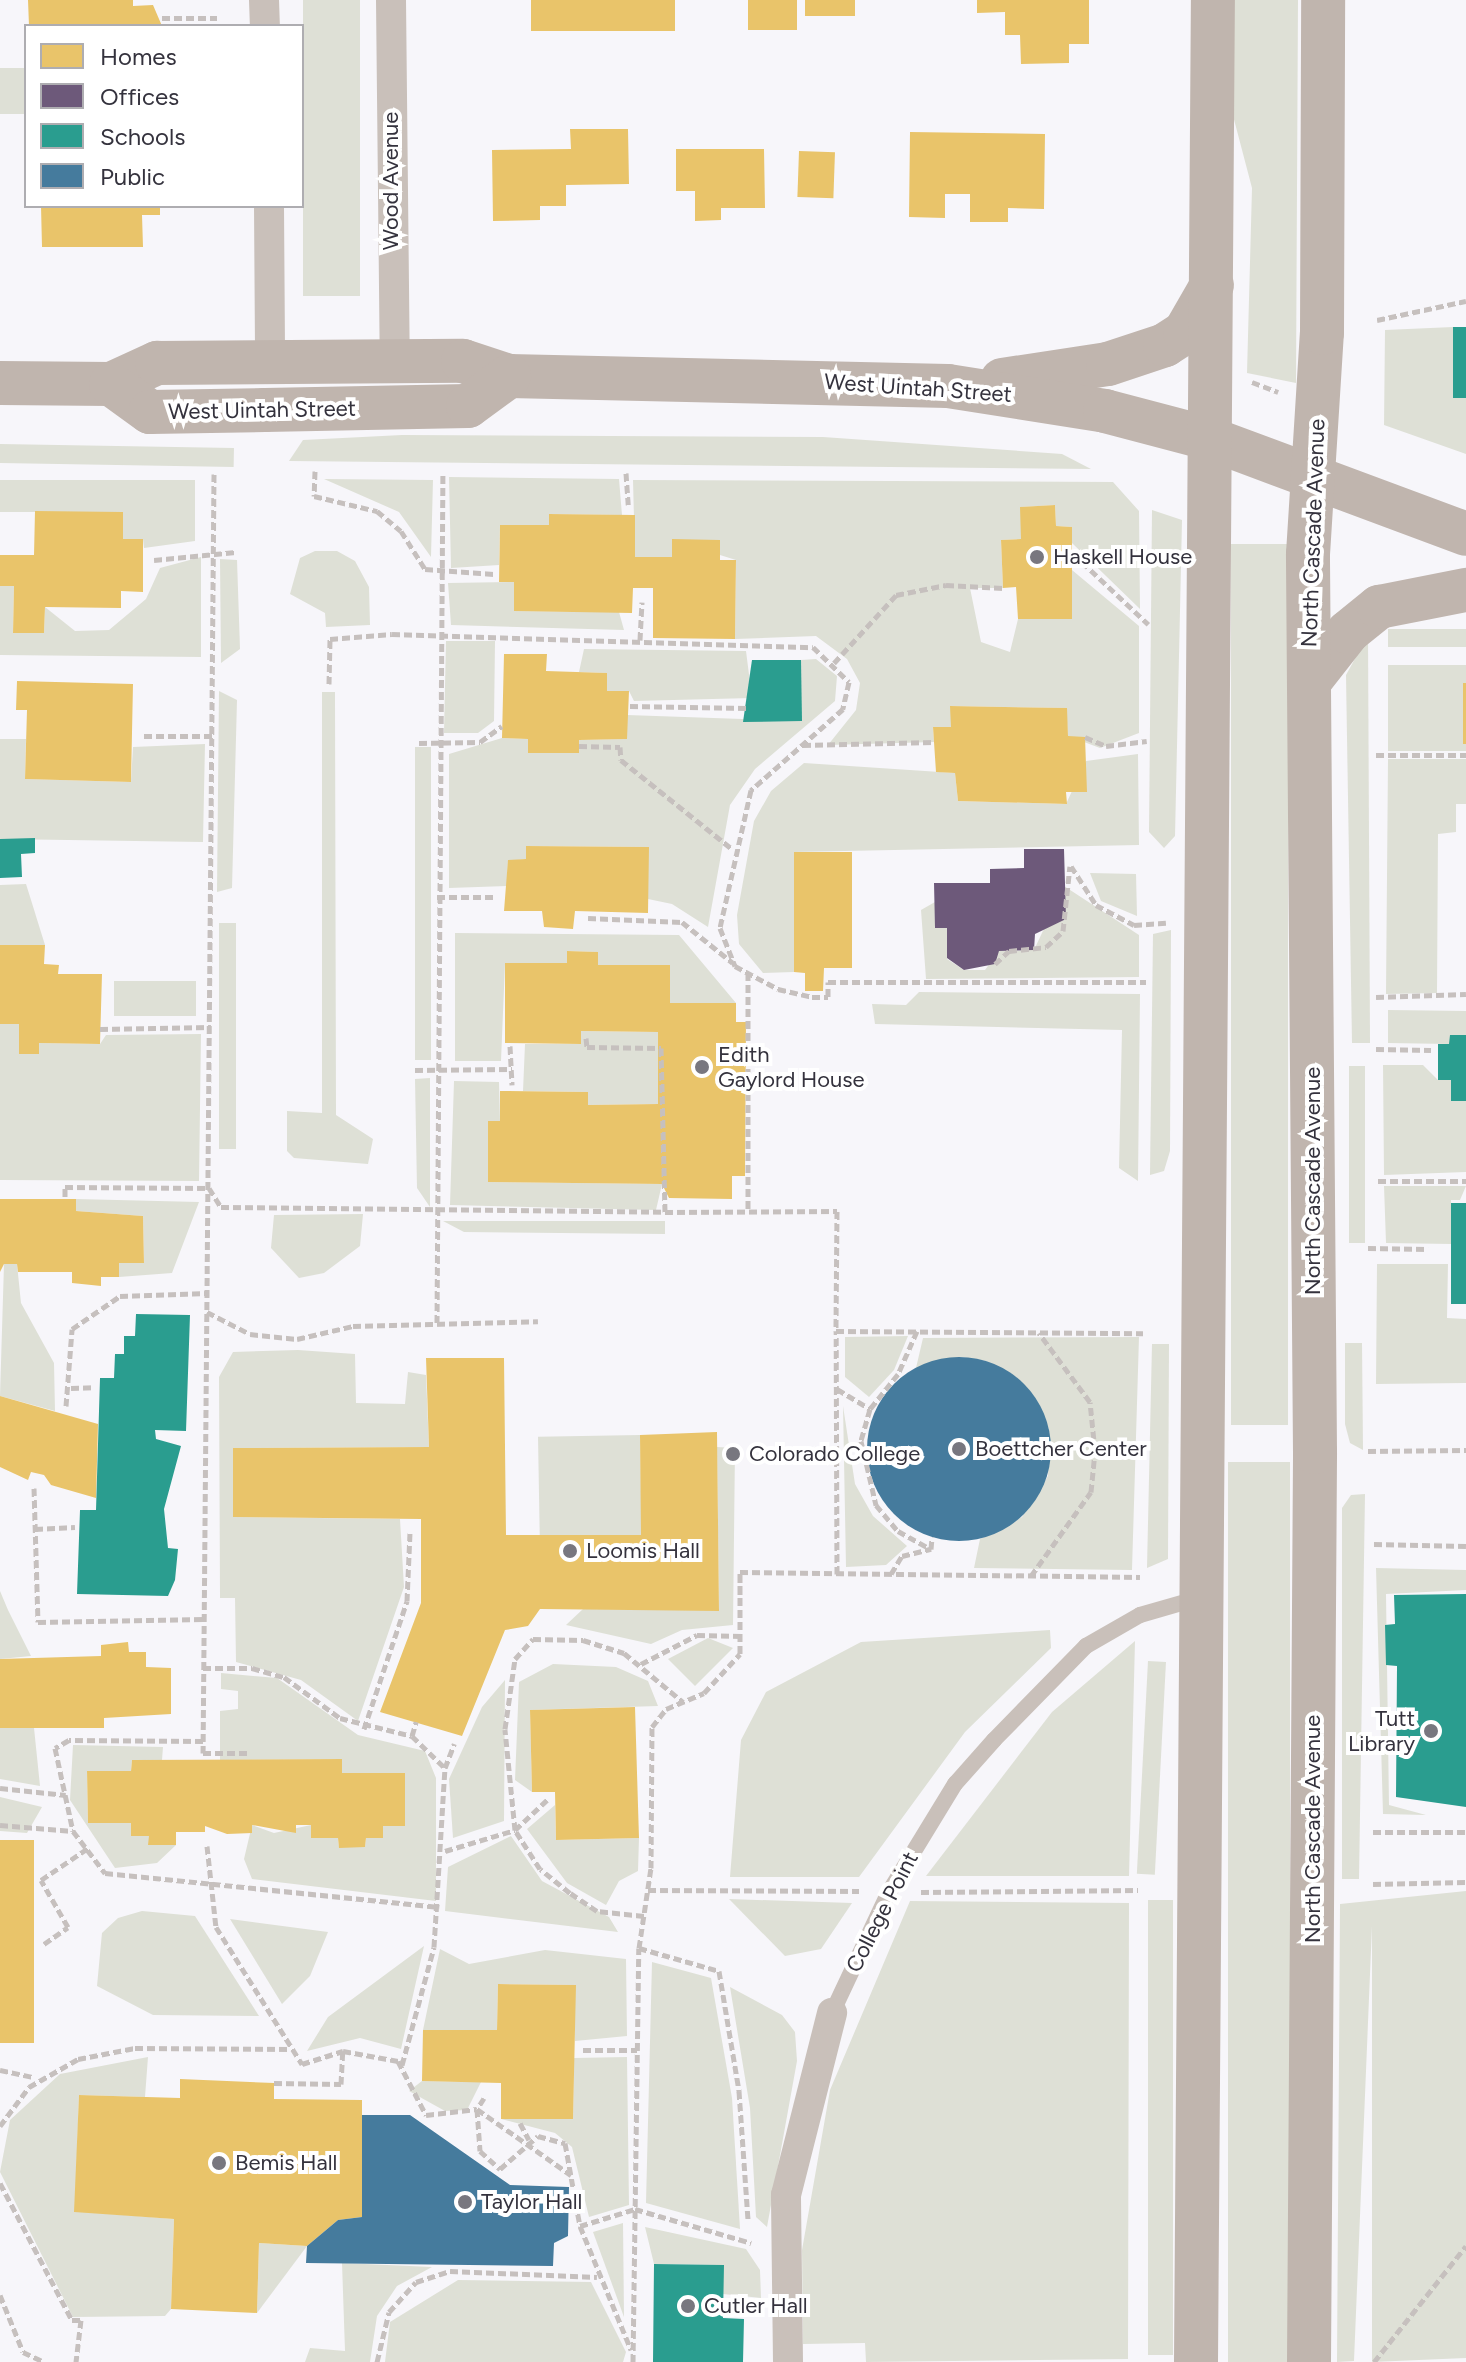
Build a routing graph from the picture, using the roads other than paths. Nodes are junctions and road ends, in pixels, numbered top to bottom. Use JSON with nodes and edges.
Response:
{"nodes":[{"id":1,"x":264,"y":0,"type":"edge"},
{"id":2,"x":391,"y":0,"type":"edge"},
{"id":3,"x":1213,"y":0,"type":"edge"},
{"id":4,"x":1323,"y":0,"type":"edge"},
{"id":5,"x":265,"y":24,"type":"edge"},
{"id":6,"x":269,"y":208,"type":"edge"},
{"id":7,"x":1212,"y":285,"type":"junction"},
{"id":8,"x":270,"y":362,"type":"junction"},
{"id":9,"x":395,"y":362,"type":"junction"},
{"id":10,"x":509,"y":376,"type":"junction"},
{"id":11,"x":0,"y":383,"type":"edge"},
{"id":12,"x":111,"y":384,"type":"junction"},
{"id":13,"x":948,"y":386,"type":"junction"},
{"id":14,"x":1211,"y":439,"type":"junction"},
{"id":15,"x":1315,"y":475,"type":"junction"},
{"id":16,"x":1466,"y":534,"type":"edge"},
{"id":17,"x":1466,"y":590,"type":"edge"},
{"id":18,"x":1309,"y":682,"type":"junction"},
{"id":19,"x":1205,"y":1597,"type":"junction"},
{"id":20,"x":832,"y":2013,"type":"joint"},
{"id":21,"x":788,"y":2362,"type":"edge"},
{"id":22,"x":1196,"y":2362,"type":"edge"},
{"id":23,"x":1309,"y":2362,"type":"edge"}],
"edges":[{"from":1,"to":5,"type":"street"},
{"from":2,"to":9,"type":"street","name":"Wood Avenue"},
{"from":3,"to":7,"type":"main road"},
{"from":4,"to":15,"type":"main road","name":"North Cascade Avenue"},
{"from":6,"to":8,"type":"street"},
{"from":7,"to":13,"type":"main road"},
{"from":7,"to":14,"type":"main road"},
{"from":8,"to":9,"type":"main road","name":"West Uintah Street"},
{"from":8,"to":12,"type":"main road","name":"West Uintah Street"},
{"from":9,"to":10,"type":"main road","name":"West Uintah Street"},
{"from":10,"to":12,"type":"main road","name":"West Uintah Street"},
{"from":10,"to":13,"type":"main road","name":"West Uintah Street"},
{"from":11,"to":12,"type":"main road","name":"West Uintah Street"},
{"from":13,"to":14,"type":"main road","name":"West Uintah Street"},
{"from":14,"to":15,"type":"main road","name":"West Uintah Street"},
{"from":14,"to":19,"type":"main road"},
{"from":15,"to":16,"type":"main road","name":"West Uintah Street"},
{"from":15,"to":18,"type":"main road","name":"North Cascade Avenue"},
{"from":17,"to":18,"type":"main road"},
{"from":18,"to":23,"type":"main road","name":"North Cascade Avenue"},
{"from":19,"to":20,"type":"lane","name":"College Point"},
{"from":19,"to":22,"type":"main road"},
{"from":20,"to":21,"type":"street","name":"College Point"}]}
